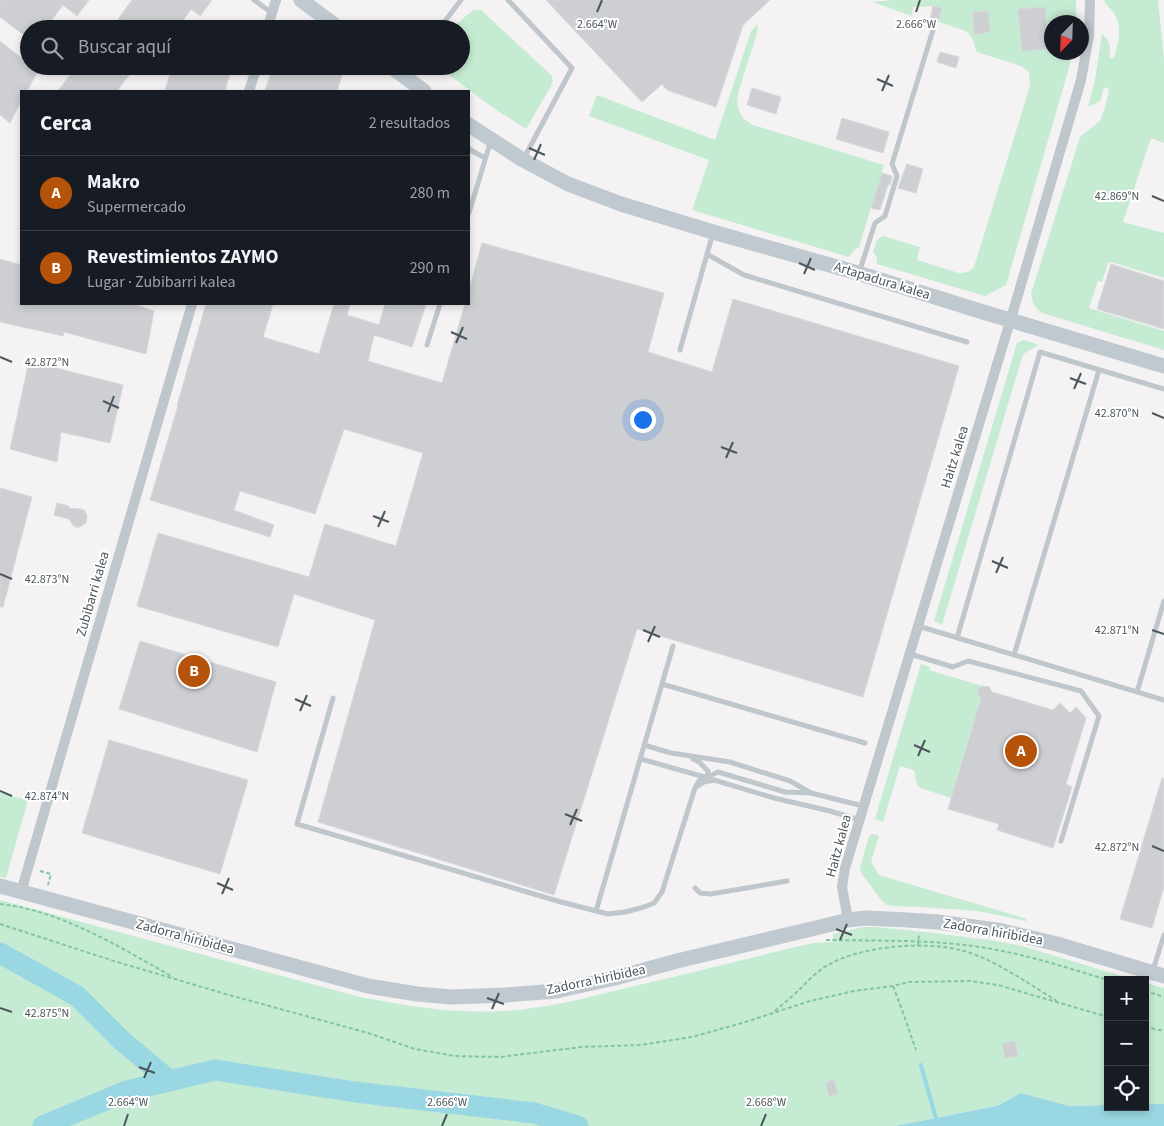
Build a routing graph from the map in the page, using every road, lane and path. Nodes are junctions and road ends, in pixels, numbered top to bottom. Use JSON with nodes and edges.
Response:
{"nodes":[{"id":1,"x":254,"y":0,"type":"edge"},
{"id":2,"x":276,"y":0,"type":"edge"},
{"id":3,"x":301,"y":0,"type":"edge"},
{"id":4,"x":461,"y":0,"type":"edge"},
{"id":5,"x":508,"y":0,"type":"edge"},
{"id":6,"x":1090,"y":0,"type":"edge"},
{"id":7,"x":272,"y":13,"type":"junction"},
{"id":8,"x":270,"y":20,"type":"edge"},
{"id":9,"x":328,"y":20,"type":"edge"},
{"id":10,"x":446,"y":20,"type":"edge"},
{"id":11,"x":933,"y":30,"type":"dead end"},
{"id":12,"x":254,"y":75,"type":"edge"},
{"id":13,"x":408,"y":75,"type":"edge"},
{"id":14,"x":249,"y":90,"type":"edge"},
{"id":15,"x":423,"y":90,"type":"edge"},
{"id":16,"x":470,"y":126,"type":"edge"},
{"id":17,"x":491,"y":140,"type":"junction"},
{"id":18,"x":470,"y":150,"type":"edge"},
{"id":19,"x":485,"y":158,"type":"junction"},
{"id":20,"x":522,"y":160,"type":"junction"},
{"id":21,"x":470,"y":210,"type":"edge"},
{"id":22,"x":713,"y":232,"type":"junction"},
{"id":23,"x":707,"y":254,"type":"junction"},
{"id":24,"x":858,"y":273,"type":"junction"},
{"id":25,"x":192,"y":305,"type":"edge"},
{"id":26,"x":440,"y":305,"type":"edge"},
{"id":27,"x":1011,"y":320,"type":"junction"},
{"id":28,"x":967,"y":342,"type":"dead end"},
{"id":29,"x":427,"y":345,"type":"dead end"},
{"id":30,"x":680,"y":350,"type":"dead end"},
{"id":31,"x":1164,"y":366,"type":"edge"},
{"id":32,"x":1099,"y":370,"type":"junction"},
{"id":33,"x":1164,"y":389,"type":"edge"},
{"id":34,"x":1164,"y":601,"type":"edge"},
{"id":35,"x":918,"y":626,"type":"junction"},
{"id":36,"x":957,"y":638,"type":"junction"},
{"id":37,"x":673,"y":646,"type":"dead end"},
{"id":38,"x":910,"y":654,"type":"junction"},
{"id":39,"x":1014,"y":655,"type":"junction"},
{"id":40,"x":662,"y":684,"type":"junction"},
{"id":41,"x":1137,"y":692,"type":"junction"},
{"id":42,"x":332,"y":698,"type":"dead end"},
{"id":43,"x":1164,"y":700,"type":"edge"},
{"id":44,"x":865,"y":743,"type":"dead end"},
{"id":45,"x":644,"y":745,"type":"junction"},
{"id":46,"x":686,"y":755,"type":"junction"},
{"id":47,"x":641,"y":759,"type":"junction"},
{"id":48,"x":705,"y":780,"type":"junction"},
{"id":49,"x":811,"y":793,"type":"junction"},
{"id":50,"x":864,"y":806,"type":"junction"},
{"id":51,"x":860,"y":820,"type":"junction"},
{"id":52,"x":1061,"y":841,"type":"dead end"},
{"id":53,"x":787,"y":881,"type":"dead end"},
{"id":54,"x":0,"y":886,"type":"edge"},
{"id":55,"x":696,"y":888,"type":"dead end"},
{"id":56,"x":21,"y":892,"type":"junction"},
{"id":57,"x":0,"y":904,"type":"edge"},
{"id":58,"x":596,"y":912,"type":"junction"},
{"id":59,"x":848,"y":920,"type":"junction"},
{"id":60,"x":0,"y":924,"type":"edge"},
{"id":61,"x":1164,"y":935,"type":"edge"},
{"id":62,"x":824,"y":940,"type":"dead end"},
{"id":63,"x":1158,"y":975,"type":"edge"},
{"id":64,"x":1104,"y":979,"type":"edge"},
{"id":65,"x":177,"y":980,"type":"junction"},
{"id":66,"x":892,"y":986,"type":"junction"},
{"id":67,"x":1149,"y":992,"type":"edge"},
{"id":68,"x":1164,"y":997,"type":"edge"},
{"id":69,"x":1061,"y":1003,"type":"junction"},
{"id":70,"x":774,"y":1012,"type":"junction"},
{"id":71,"x":1104,"y":1016,"type":"edge"},
{"id":72,"x":1149,"y":1028,"type":"edge"},
{"id":73,"x":1164,"y":1031,"type":"edge"},
{"id":74,"x":916,"y":1050,"type":"dead end"}],
"edges":[{"from":1,"to":7,"type":"lane"},
{"from":2,"to":7,"type":"street"},
{"from":3,"to":9,"type":"main road"},
{"from":4,"to":10,"type":"lane"},
{"from":5,"to":20,"type":"lane"},
{"from":6,"to":27,"type":"street","name":"Haitz kalea"},
{"from":7,"to":8,"type":"street"},
{"from":11,"to":24,"type":"lane"},
{"from":12,"to":14,"type":"street"},
{"from":13,"to":15,"type":"main road"},
{"from":16,"to":17,"type":"main road","name":"Artapadura kalea"},
{"from":17,"to":19,"type":"lane"},
{"from":17,"to":20,"type":"main road","name":"Artapadura kalea"},
{"from":18,"to":19,"type":"lane"},
{"from":19,"to":21,"type":"lane"},
{"from":20,"to":22,"type":"main road","name":"Artapadura kalea"},
{"from":22,"to":23,"type":"lane"},
{"from":22,"to":24,"type":"main road","name":"Artapadura kalea"},
{"from":23,"to":28,"type":"lane"},
{"from":23,"to":30,"type":"lane"},
{"from":24,"to":27,"type":"main road","name":"Artapadura kalea"},
{"from":25,"to":56,"type":"street","name":"Zubibarri kalea"},
{"from":26,"to":29,"type":"lane"},
{"from":27,"to":31,"type":"main road","name":"Artapadura kalea"},
{"from":27,"to":35,"type":"street","name":"Haitz kalea"},
{"from":32,"to":33,"type":"lane"},
{"from":32,"to":36,"type":"lane"},
{"from":32,"to":39,"type":"lane"},
{"from":34,"to":41,"type":"lane"},
{"from":35,"to":36,"type":"lane"},
{"from":35,"to":38,"type":"street","name":"Haitz kalea"},
{"from":36,"to":39,"type":"lane"},
{"from":37,"to":40,"type":"lane"},
{"from":38,"to":50,"type":"street","name":"Haitz kalea"},
{"from":38,"to":52,"type":"lane"},
{"from":39,"to":41,"type":"lane"},
{"from":40,"to":44,"type":"lane"},
{"from":40,"to":45,"type":"lane"},
{"from":41,"to":43,"type":"lane"},
{"from":42,"to":58,"type":"lane"},
{"from":45,"to":46,"type":"lane"},
{"from":45,"to":47,"type":"lane"},
{"from":46,"to":48,"type":"lane"},
{"from":46,"to":49,"type":"lane"},
{"from":47,"to":48,"type":"lane"},
{"from":47,"to":58,"type":"lane"},
{"from":48,"to":49,"type":"lane"},
{"from":48,"to":51,"type":"lane"},
{"from":48,"to":58,"type":"lane"},
{"from":49,"to":50,"type":"lane"},
{"from":50,"to":51,"type":"street","name":"Haitz kalea"},
{"from":51,"to":59,"type":"street","name":"Haitz kalea"},
{"from":53,"to":55,"type":"lane"},
{"from":54,"to":56,"type":"main road","name":"Zadorra hiribidea"},
{"from":56,"to":59,"type":"main road","name":"Zadorra hiribidea"},
{"from":57,"to":65,"type":"path"},
{"from":59,"to":63,"type":"main road","name":"Zadorra hiribidea"},
{"from":60,"to":65,"type":"path"},
{"from":61,"to":63,"type":"lane"},
{"from":62,"to":64,"type":"path"},
{"from":65,"to":70,"type":"path"},
{"from":66,"to":69,"type":"path"},
{"from":66,"to":70,"type":"path"},
{"from":66,"to":74,"type":"path"},
{"from":67,"to":68,"type":"path"},
{"from":69,"to":70,"type":"path"},
{"from":69,"to":71,"type":"path"},
{"from":72,"to":73,"type":"path"}]}
